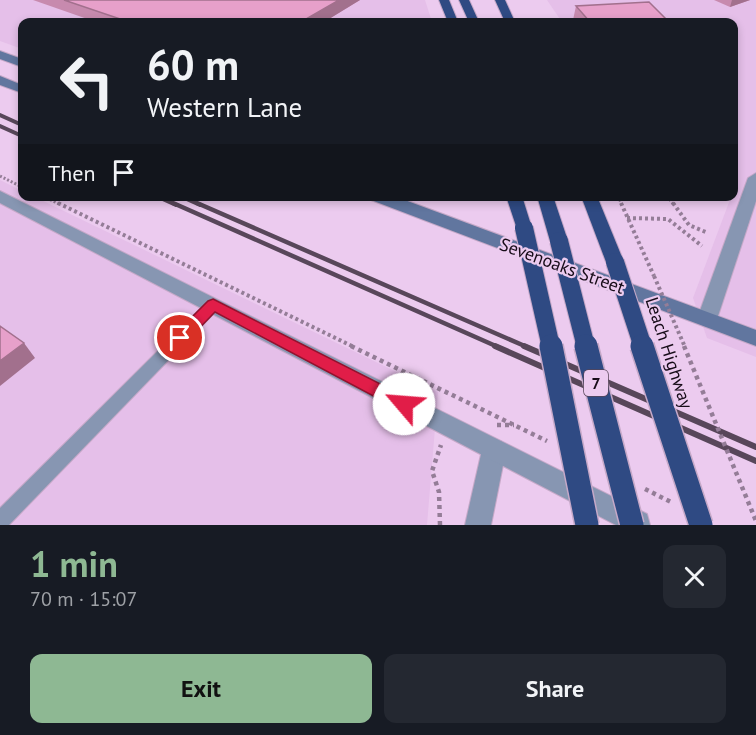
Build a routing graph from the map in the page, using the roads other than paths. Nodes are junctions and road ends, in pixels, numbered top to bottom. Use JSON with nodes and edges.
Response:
{"nodes":[{"id":1,"x":444,"y":0,"type":"edge"},
{"id":2,"x":464,"y":0,"type":"edge"},
{"id":3,"x":500,"y":0,"type":"edge"},
{"id":4,"x":451,"y":18,"type":"edge"},
{"id":5,"x":472,"y":18,"type":"edge"},
{"id":6,"x":508,"y":18,"type":"edge"},
{"id":7,"x":0,"y":55,"type":"edge"},
{"id":8,"x":18,"y":62,"type":"edge"},
{"id":9,"x":0,"y":80,"type":"edge"},
{"id":10,"x":18,"y":87,"type":"edge"},
{"id":11,"x":756,"y":178,"type":"edge"},
{"id":12,"x":0,"y":196,"type":"edge"},
{"id":13,"x":382,"y":201,"type":"edge"},
{"id":14,"x":390,"y":201,"type":"edge"},
{"id":15,"x":516,"y":201,"type":"edge"},
{"id":16,"x":547,"y":201,"type":"edge"},
{"id":17,"x":591,"y":201,"type":"edge"},
{"id":18,"x":402,"y":206,"type":"junction"},
{"id":19,"x":213,"y":305,"type":"junction"},
{"id":20,"x":707,"y":319,"type":"junction"},
{"id":21,"x":756,"y":338,"type":"edge"},
{"id":22,"x":494,"y":450,"type":"junction"},
{"id":23,"x":0,"y":521,"type":"edge"},
{"id":24,"x":478,"y":525,"type":"edge"},
{"id":25,"x":587,"y":525,"type":"edge"},
{"id":26,"x":632,"y":525,"type":"edge"},
{"id":27,"x":642,"y":525,"type":"edge"},
{"id":28,"x":701,"y":525,"type":"edge"}],
"edges":[{"from":1,"to":4,"type":"highway"},
{"from":2,"to":5,"type":"highway"},
{"from":3,"to":6,"type":"highway"},
{"from":7,"to":8,"type":"main road"},
{"from":9,"to":10,"type":"main road"},
{"from":11,"to":20,"type":"street"},
{"from":12,"to":19,"type":"street"},
{"from":13,"to":18,"type":"main road","name":"Sevenoaks Street"},
{"from":14,"to":18,"type":"main road","name":"Sevenoaks Street"},
{"from":15,"to":25,"type":"highway","bridge":true},
{"from":16,"to":26,"type":"highway","number":"7","bridge":true},
{"from":17,"to":28,"type":"highway","name":"Leach Highway","bridge":true},
{"from":18,"to":20,"type":"main road","name":"Sevenoaks Street"},
{"from":19,"to":22,"type":"street"},
{"from":19,"to":23,"type":"lane"},
{"from":20,"to":21,"type":"main road","name":"Sevenoaks Street"},
{"from":22,"to":24,"type":"street"},
{"from":22,"to":27,"type":"street"}]}
